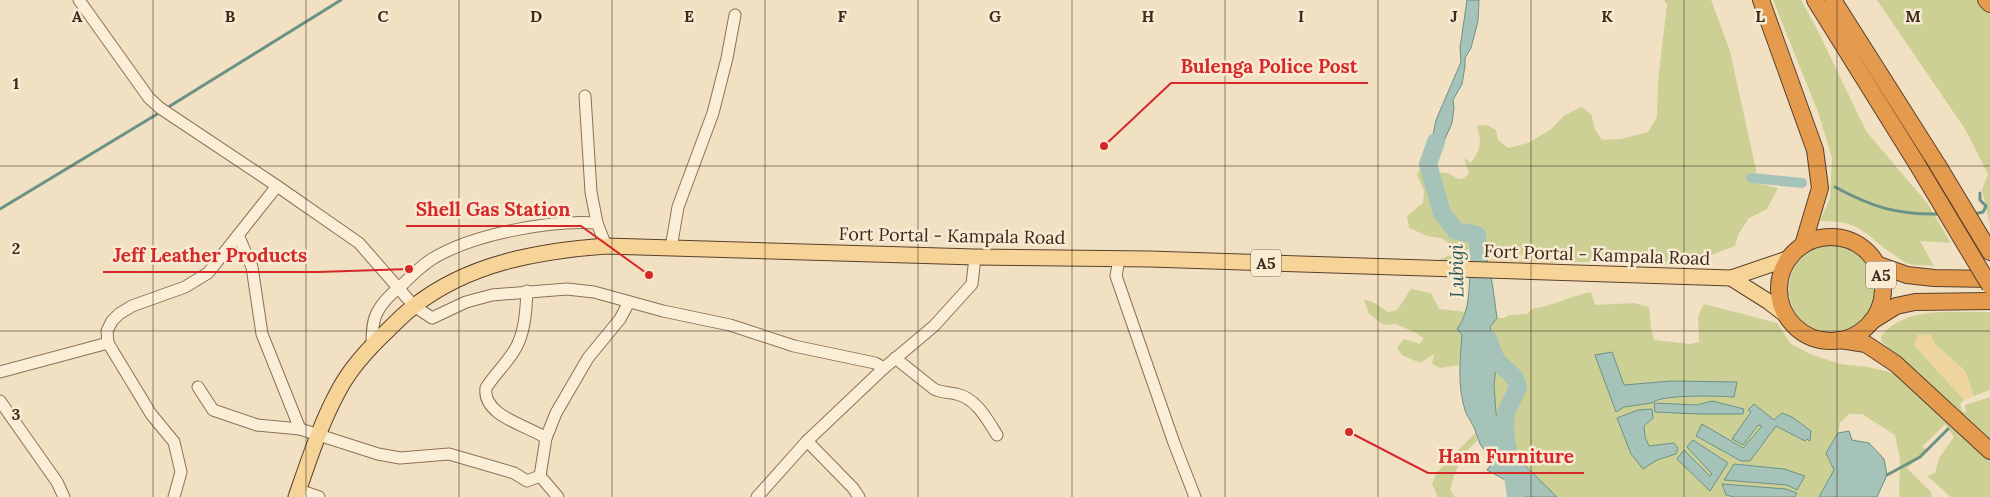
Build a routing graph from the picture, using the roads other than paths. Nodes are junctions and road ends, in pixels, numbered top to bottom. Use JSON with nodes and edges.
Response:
{"nodes":[{"id":1,"x":79,"y":0,"type":"edge"},
{"id":2,"x":1762,"y":0,"type":"edge"},
{"id":3,"x":1815,"y":0,"type":"edge"},
{"id":4,"x":1833,"y":0,"type":"edge"},
{"id":5,"x":1986,"y":0,"type":"edge"},
{"id":6,"x":1990,"y":4,"type":"edge"},
{"id":7,"x":735,"y":15,"type":"dead end"},
{"id":8,"x":585,"y":96,"type":"dead end"},
{"id":9,"x":277,"y":186,"type":"junction"},
{"id":10,"x":597,"y":223,"type":"junction"},
{"id":11,"x":238,"y":236,"type":"junction"},
{"id":12,"x":1803,"y":245,"type":"junction"},
{"id":13,"x":606,"y":246,"type":"junction"},
{"id":14,"x":671,"y":248,"type":"junction"},
{"id":15,"x":1990,"y":252,"type":"edge"},
{"id":16,"x":975,"y":257,"type":"junction"},
{"id":17,"x":1790,"y":258,"type":"junction"},
{"id":18,"x":1119,"y":259,"type":"junction"},
{"id":19,"x":1876,"y":264,"type":"junction"},
{"id":20,"x":1731,"y":278,"type":"junction"},
{"id":21,"x":1990,"y":279,"type":"edge"},
{"id":22,"x":1990,"y":286,"type":"edge"},
{"id":23,"x":398,"y":288,"type":"junction"},
{"id":24,"x":527,"y":291,"type":"junction"},
{"id":25,"x":1990,"y":301,"type":"edge"},
{"id":26,"x":629,"y":302,"type":"junction"},
{"id":27,"x":414,"y":306,"type":"junction"},
{"id":28,"x":1787,"y":316,"type":"junction"},
{"id":29,"x":1870,"y":323,"type":"junction"},
{"id":30,"x":1840,"y":340,"type":"junction"},
{"id":31,"x":108,"y":343,"type":"junction"},
{"id":32,"x":372,"y":345,"type":"junction"},
{"id":33,"x":895,"y":358,"type":"junction"},
{"id":34,"x":884,"y":368,"type":"junction"},
{"id":35,"x":0,"y":372,"type":"edge"},
{"id":36,"x":198,"y":387,"type":"dead end"},
{"id":37,"x":0,"y":401,"type":"edge"},
{"id":38,"x":300,"y":429,"type":"junction"},
{"id":39,"x":318,"y":434,"type":"junction"},
{"id":40,"x":997,"y":435,"type":"dead end"},
{"id":41,"x":546,"y":438,"type":"junction"},
{"id":42,"x":807,"y":441,"type":"junction"},
{"id":43,"x":1990,"y":451,"type":"edge"},
{"id":44,"x":540,"y":476,"type":"junction"},
{"id":45,"x":297,"y":493,"type":"edge"},
{"id":46,"x":64,"y":497,"type":"edge"},
{"id":47,"x":174,"y":497,"type":"edge"},
{"id":48,"x":319,"y":497,"type":"edge"},
{"id":49,"x":558,"y":497,"type":"edge"},
{"id":50,"x":757,"y":497,"type":"edge"},
{"id":51,"x":859,"y":497,"type":"edge"},
{"id":52,"x":1195,"y":497,"type":"edge"}],
"edges":[{"from":1,"to":9,"type":"street"},
{"from":2,"to":12,"type":"highway"},
{"from":3,"to":22,"type":"highway","bridge":true},
{"from":4,"to":15,"type":"highway"},
{"from":5,"to":6,"type":"highway"},
{"from":7,"to":14,"type":"street"},
{"from":8,"to":10,"type":"street"},
{"from":9,"to":11,"type":"street"},
{"from":9,"to":23,"type":"street"},
{"from":10,"to":13,"type":"street"},
{"from":10,"to":23,"type":"street"},
{"from":11,"to":31,"type":"street"},
{"from":11,"to":38,"type":"street"},
{"from":12,"to":17,"type":"highway","number":"A5"},
{"from":12,"to":19,"type":"highway","number":"A5"},
{"from":13,"to":14,"type":"main road","name":"Fort Portal - Kampala Road","number":"A5"},
{"from":13,"to":27,"type":"main road","name":"Fort Portal - Kampala Road","number":"A5"},
{"from":14,"to":16,"type":"main road","name":"Fort Portal - Kampala Road","number":"A5"},
{"from":16,"to":18,"type":"main road","name":"Fort Portal - Kampala Road","number":"A5"},
{"from":16,"to":33,"type":"street"},
{"from":17,"to":20,"type":"main road","number":"A5"},
{"from":17,"to":28,"type":"highway","number":"A5"},
{"from":18,"to":20,"type":"main road","name":"Fort Portal - Kampala Road","number":"A5"},
{"from":18,"to":52,"type":"street"},
{"from":19,"to":21,"type":"highway","number":"A5"},
{"from":19,"to":29,"type":"highway","number":"A5"},
{"from":20,"to":28,"type":"main road","number":"A5"},
{"from":23,"to":27,"type":"street"},
{"from":23,"to":32,"type":"street"},
{"from":24,"to":26,"type":"street"},
{"from":24,"to":27,"type":"street"},
{"from":24,"to":41,"type":"street"},
{"from":25,"to":29,"type":"highway","number":"A5"},
{"from":26,"to":34,"type":"street"},
{"from":26,"to":41,"type":"street"},
{"from":27,"to":32,"type":"main road","name":"Fort Portal - Kampala Road","number":"A5"},
{"from":28,"to":30,"type":"highway","number":"A5"},
{"from":29,"to":30,"type":"highway","number":"A5"},
{"from":30,"to":43,"type":"highway"},
{"from":31,"to":35,"type":"street"},
{"from":31,"to":47,"type":"street"},
{"from":32,"to":39,"type":"main road","name":"Fort Portal - Kampala Road","number":"A5"},
{"from":33,"to":34,"type":"street"},
{"from":33,"to":40,"type":"street"},
{"from":34,"to":42,"type":"street"},
{"from":36,"to":38,"type":"street"},
{"from":37,"to":46,"type":"street"},
{"from":38,"to":39,"type":"street"},
{"from":39,"to":44,"type":"street"},
{"from":39,"to":45,"type":"main road","name":"Fort Portal - Kampala Road","number":"A5"},
{"from":41,"to":44,"type":"street"},
{"from":42,"to":50,"type":"street"},
{"from":42,"to":51,"type":"street"},
{"from":44,"to":49,"type":"street"},
{"from":45,"to":48,"type":"street"}]}
